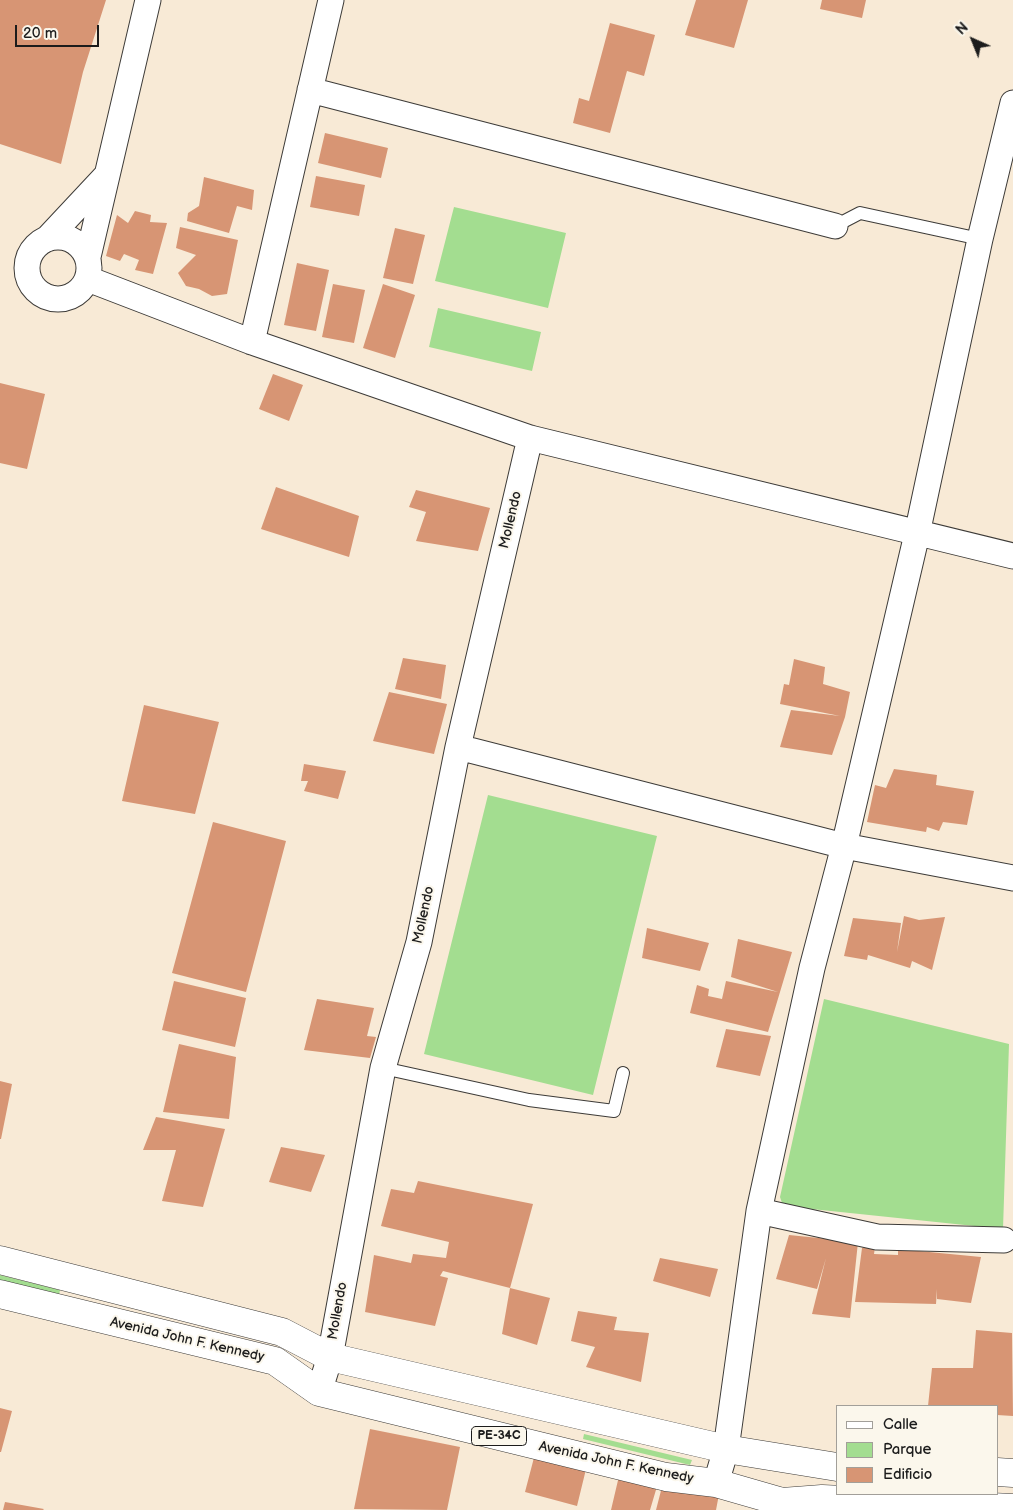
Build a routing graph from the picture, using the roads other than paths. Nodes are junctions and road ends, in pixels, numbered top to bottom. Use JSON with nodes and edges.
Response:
{"nodes":[{"id":1,"x":148,"y":0,"type":"edge"},
{"id":2,"x":331,"y":0,"type":"edge"},
{"id":3,"x":310,"y":90,"type":"junction"},
{"id":4,"x":1013,"y":103,"type":"edge"},
{"id":5,"x":107,"y":175,"type":"junction"},
{"id":6,"x":835,"y":226,"type":"joint"},
{"id":7,"x":980,"y":239,"type":"junction"},
{"id":8,"x":47,"y":240,"type":"junction"},
{"id":9,"x":88,"y":268,"type":"junction"},
{"id":10,"x":252,"y":342,"type":"junction"},
{"id":11,"x":530,"y":438,"type":"junction"},
{"id":12,"x":917,"y":534,"type":"junction"},
{"id":13,"x":1013,"y":556,"type":"edge"},
{"id":14,"x":458,"y":747,"type":"junction"},
{"id":15,"x":844,"y":846,"type":"junction"},
{"id":16,"x":1013,"y":878,"type":"edge"},
{"id":17,"x":383,"y":1068,"type":"junction"},
{"id":18,"x":623,"y":1073,"type":"dead end"},
{"id":19,"x":759,"y":1211,"type":"junction"},
{"id":20,"x":1004,"y":1240,"type":"dead end"},
{"id":21,"x":0,"y":1260,"type":"edge"},
{"id":22,"x":0,"y":1294,"type":"edge"},
{"id":23,"x":135,"y":1294,"type":"junction"},
{"id":24,"x":127,"y":1325,"type":"junction"},
{"id":25,"x":330,"y":1358,"type":"junction"},
{"id":26,"x":319,"y":1392,"type":"junction"},
{"id":27,"x":726,"y":1449,"type":"junction"},
{"id":28,"x":831,"y":1467,"type":"edge"},
{"id":29,"x":998,"y":1472,"type":"edge"},
{"id":30,"x":1013,"y":1473,"type":"edge"},
{"id":31,"x":716,"y":1484,"type":"junction"},
{"id":32,"x":821,"y":1505,"type":"edge"},
{"id":33,"x":1013,"y":1508,"type":"edge"}],
"edges":[{"from":1,"to":5,"type":"street"},
{"from":2,"to":3,"type":"street"},
{"from":3,"to":6,"type":"street"},
{"from":3,"to":10,"type":"street"},
{"from":4,"to":7,"type":"street"},
{"from":5,"to":8,"type":"street"},
{"from":5,"to":9,"type":"street"},
{"from":6,"to":7,"type":"lane"},
{"from":7,"to":12,"type":"street"},
{"from":8,"to":9,"type":"street"},
{"from":8,"to":9,"type":"street"},
{"from":9,"to":10,"type":"street"},
{"from":10,"to":11,"type":"street"},
{"from":11,"to":12,"type":"street"},
{"from":11,"to":14,"type":"street","name":"Mollendo"},
{"from":12,"to":13,"type":"street"},
{"from":12,"to":15,"type":"street"},
{"from":14,"to":15,"type":"street"},
{"from":14,"to":17,"type":"street","name":"Mollendo"},
{"from":15,"to":16,"type":"street"},
{"from":15,"to":19,"type":"street"},
{"from":17,"to":18,"type":"lane"},
{"from":17,"to":25,"type":"street","name":"Mollendo"},
{"from":19,"to":20,"type":"street"},
{"from":19,"to":27,"type":"street"},
{"from":21,"to":23,"type":"main road"},
{"from":22,"to":24,"type":"main road","name":"Avenida John F. Kennedy","number":"PE-34C"},
{"from":23,"to":24,"type":"main road"},
{"from":23,"to":25,"type":"main road"},
{"from":24,"to":26,"type":"main road","name":"Avenida John F. Kennedy","number":"PE-34C"},
{"from":25,"to":26,"type":"street","name":"Mollendo"},
{"from":25,"to":27,"type":"main road"},
{"from":26,"to":31,"type":"main road","name":"Avenida John F. Kennedy","number":"PE-34C"},
{"from":27,"to":28,"type":"main road"},
{"from":27,"to":31,"type":"street"},
{"from":28,"to":32,"type":"street"},
{"from":29,"to":30,"type":"main road"},
{"from":31,"to":32,"type":"main road","name":"Avenida John F. Kennedy","number":"PE-34C"},
{"from":32,"to":33,"type":"main road","name":"Avenida John F. Kennedy","number":"PE-34C"}]}
